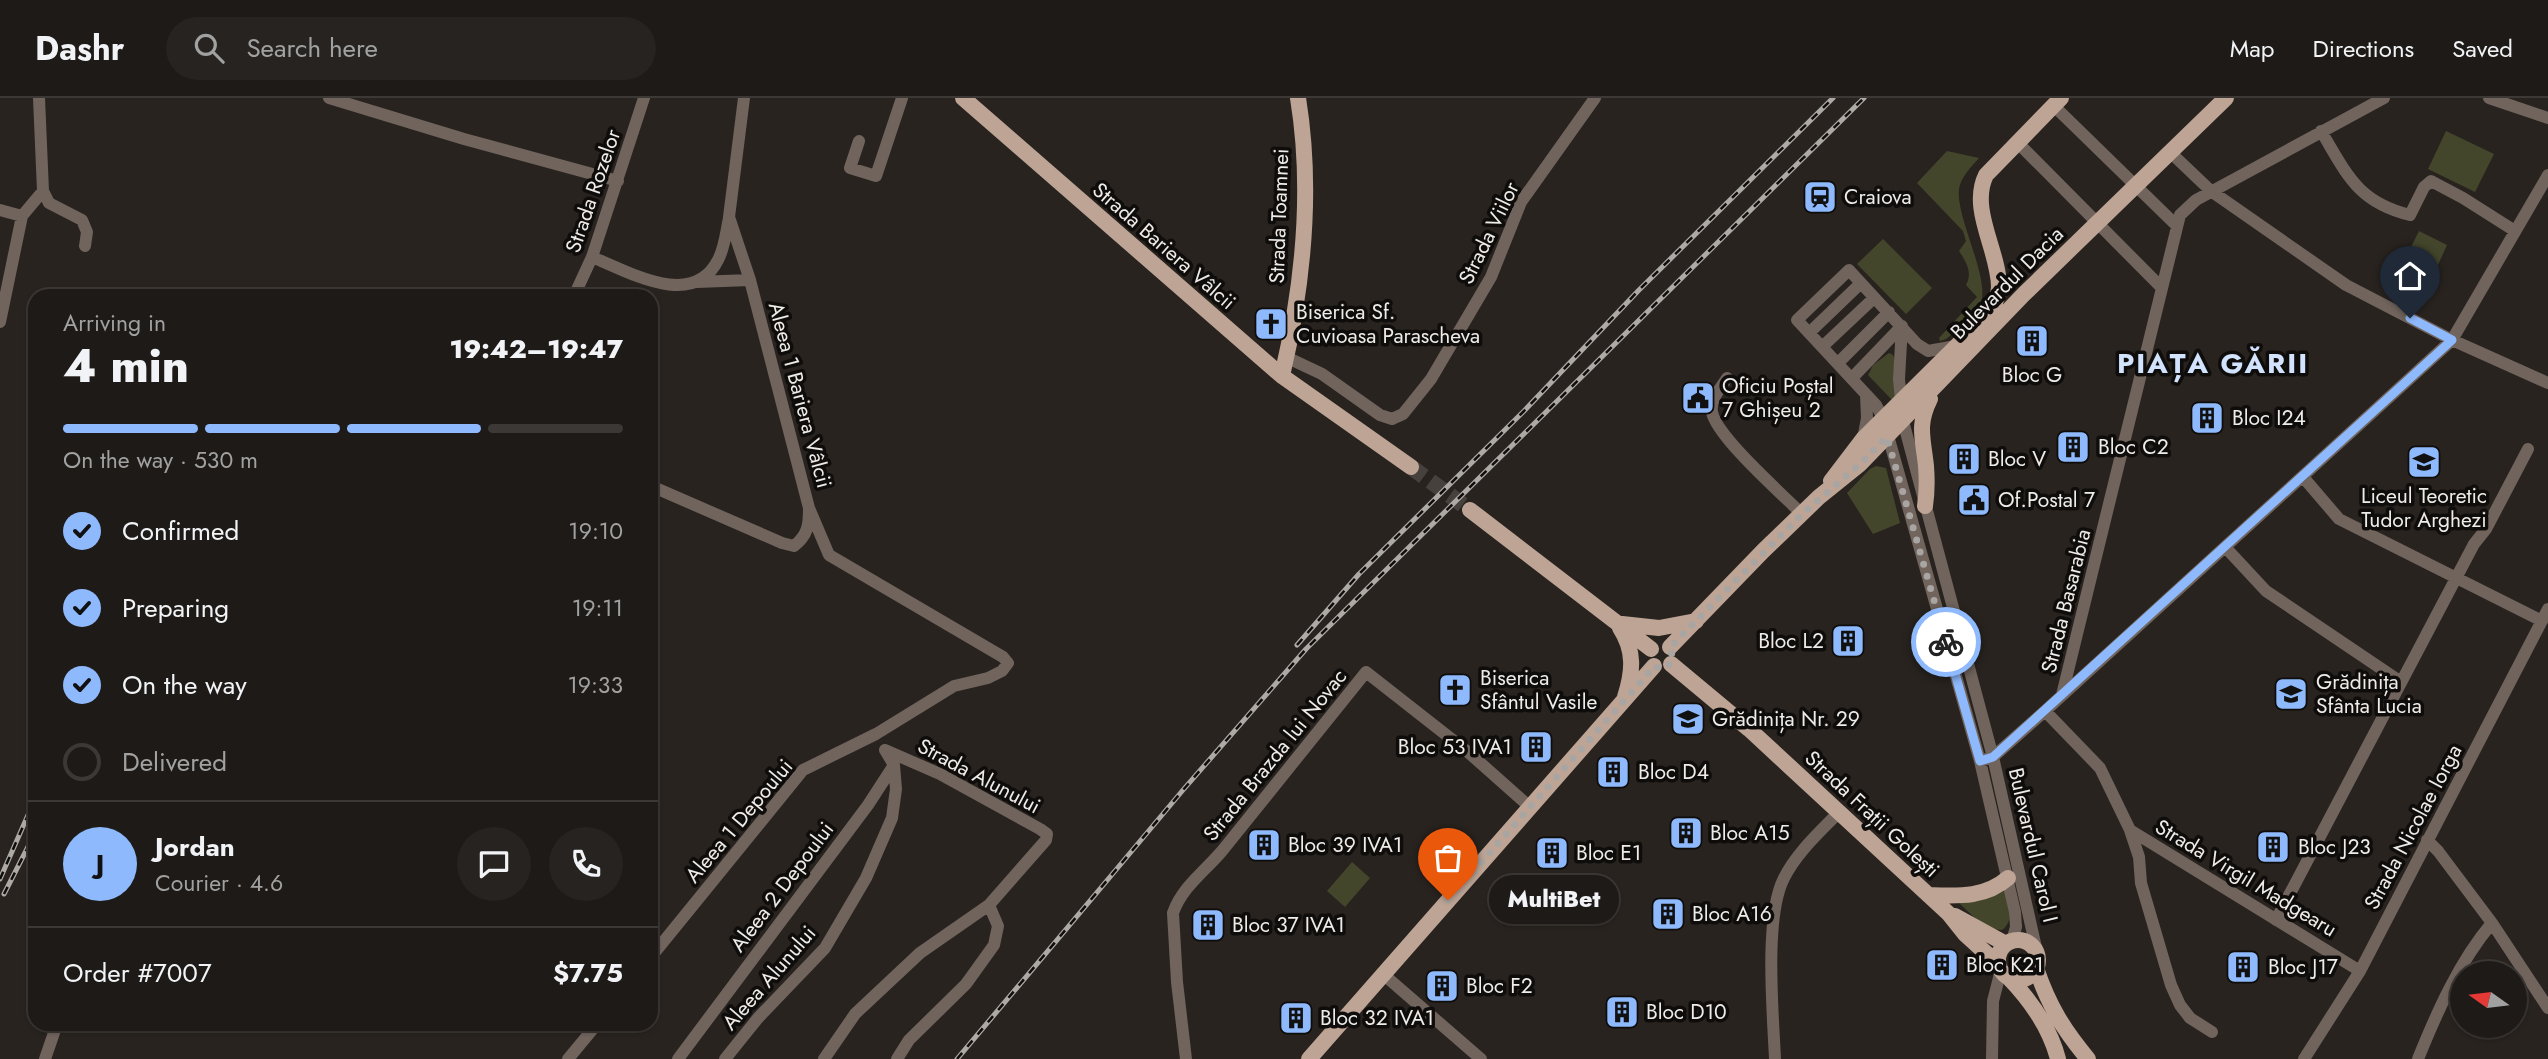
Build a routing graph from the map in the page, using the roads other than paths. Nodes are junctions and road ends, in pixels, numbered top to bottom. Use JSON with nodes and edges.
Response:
{"nodes":[{"id":1,"x":39,"y":98,"type":"edge"},
{"id":2,"x":329,"y":98,"type":"edge"},
{"id":3,"x":644,"y":98,"type":"edge"},
{"id":4,"x":744,"y":98,"type":"edge"},
{"id":5,"x":902,"y":98,"type":"edge"},
{"id":6,"x":963,"y":98,"type":"edge"},
{"id":7,"x":1298,"y":98,"type":"edge"},
{"id":8,"x":1595,"y":98,"type":"edge"},
{"id":9,"x":2226,"y":98,"type":"edge"},
{"id":10,"x":2384,"y":98,"type":"edge"},
{"id":11,"x":2489,"y":98,"type":"edge"},
{"id":12,"x":2057,"y":102,"type":"edge"},
{"id":13,"x":2548,"y":118,"type":"edge"},
{"id":14,"x":2321,"y":131,"type":"junction"},
{"id":15,"x":859,"y":141,"type":"dead end"},
{"id":16,"x":2017,"y":142,"type":"junction"},
{"id":17,"x":2170,"y":152,"type":"junction"},
{"id":18,"x":2548,"y":175,"type":"edge"},
{"id":19,"x":618,"y":181,"type":"junction"},
{"id":20,"x":2135,"y":186,"type":"junction"},
{"id":21,"x":43,"y":191,"type":"junction"},
{"id":22,"x":2211,"y":191,"type":"junction"},
{"id":23,"x":0,"y":210,"type":"edge"},
{"id":24,"x":22,"y":216,"type":"junction"},
{"id":25,"x":729,"y":217,"type":"junction"},
{"id":26,"x":2097,"y":223,"type":"junction"},
{"id":27,"x":2176,"y":225,"type":"junction"},
{"id":28,"x":2515,"y":231,"type":"junction"},
{"id":29,"x":85,"y":246,"type":"dead end"},
{"id":30,"x":592,"y":257,"type":"junction"},
{"id":31,"x":750,"y":280,"type":"junction"},
{"id":32,"x":695,"y":282,"type":"junction"},
{"id":33,"x":1861,"y":283,"type":"junction"},
{"id":34,"x":2161,"y":287,"type":"junction"},
{"id":35,"x":1999,"y":288,"type":"junction"},
{"id":36,"x":577,"y":289,"type":"edge"},
{"id":37,"x":2024,"y":294,"type":"junction"},
{"id":38,"x":1874,"y":298,"type":"junction"},
{"id":39,"x":1889,"y":312,"type":"junction"},
{"id":40,"x":0,"y":322,"type":"edge"},
{"id":41,"x":1902,"y":326,"type":"junction"},
{"id":42,"x":1809,"y":333,"type":"junction"},
{"id":43,"x":2452,"y":340,"type":"junction"},
{"id":44,"x":1822,"y":346,"type":"junction"},
{"id":45,"x":1957,"y":346,"type":"junction"},
{"id":46,"x":1286,"y":357,"type":"junction"},
{"id":47,"x":2491,"y":357,"type":"junction"},
{"id":48,"x":1838,"y":363,"type":"junction"},
{"id":49,"x":1282,"y":376,"type":"junction"},
{"id":50,"x":1727,"y":378,"type":"dead end"},
{"id":51,"x":1852,"y":378,"type":"junction"},
{"id":52,"x":2548,"y":383,"type":"edge"},
{"id":53,"x":1937,"y":385,"type":"junction"},
{"id":54,"x":2548,"y":391,"type":"edge"},
{"id":55,"x":1866,"y":394,"type":"junction"},
{"id":56,"x":1900,"y":401,"type":"junction"},
{"id":57,"x":1883,"y":418,"type":"junction"},
{"id":58,"x":1903,"y":421,"type":"junction"},
{"id":59,"x":1887,"y":437,"type":"junction"},
{"id":60,"x":1863,"y":439,"type":"junction"},
{"id":61,"x":2528,"y":449,"type":"dead end"},
{"id":62,"x":1411,"y":467,"type":"tunnel mouth"},
{"id":63,"x":2303,"y":477,"type":"junction"},
{"id":64,"x":658,"y":489,"type":"edge"},
{"id":65,"x":1819,"y":497,"type":"junction"},
{"id":66,"x":1925,"y":506,"type":"junction"},
{"id":67,"x":809,"y":508,"type":"junction"},
{"id":68,"x":1470,"y":510,"type":"tunnel mouth"},
{"id":69,"x":1802,"y":514,"type":"junction"},
{"id":70,"x":2226,"y":548,"type":"junction"},
{"id":71,"x":2457,"y":577,"type":"junction"},
{"id":72,"x":2548,"y":609,"type":"edge"},
{"id":73,"x":1696,"y":621,"type":"junction"},
{"id":74,"x":2542,"y":621,"type":"junction"},
{"id":75,"x":1617,"y":623,"type":"junction"},
{"id":76,"x":1665,"y":659,"type":"junction"},
{"id":77,"x":2400,"y":682,"type":"junction"},
{"id":78,"x":2062,"y":695,"type":"junction"},
{"id":79,"x":1624,"y":700,"type":"junction"},
{"id":80,"x":2045,"y":711,"type":"junction"},
{"id":81,"x":876,"y":734,"type":"junction"},
{"id":82,"x":885,"y":750,"type":"junction"},
{"id":83,"x":1987,"y":759,"type":"junction"},
{"id":84,"x":894,"y":765,"type":"junction"},
{"id":85,"x":1530,"y":807,"type":"junction"},
{"id":86,"x":1839,"y":812,"type":"junction"},
{"id":87,"x":2130,"y":830,"type":"junction"},
{"id":88,"x":2427,"y":840,"type":"junction"},
{"id":89,"x":2008,"y":878,"type":"junction"},
{"id":90,"x":1929,"y":895,"type":"junction"},
{"id":91,"x":989,"y":905,"type":"junction"},
{"id":92,"x":1949,"y":914,"type":"junction"},
{"id":93,"x":2276,"y":920,"type":"junction"},
{"id":94,"x":2492,"y":923,"type":"junction"},
{"id":95,"x":2009,"y":942,"type":"junction"},
{"id":96,"x":658,"y":948,"type":"edge"},
{"id":97,"x":2037,"y":960,"type":"junction"},
{"id":98,"x":2003,"y":971,"type":"junction"},
{"id":99,"x":2360,"y":971,"type":"junction"},
{"id":100,"x":1383,"y":974,"type":"junction"},
{"id":101,"x":2548,"y":1008,"type":"edge"},
{"id":102,"x":55,"y":1031,"type":"edge"},
{"id":103,"x":591,"y":1031,"type":"edge"},
{"id":104,"x":2212,"y":1032,"type":"dead end"},
{"id":105,"x":2087,"y":1058,"type":"edge"},
{"id":106,"x":45,"y":1059,"type":"edge"},
{"id":107,"x":568,"y":1059,"type":"edge"},
{"id":108,"x":678,"y":1059,"type":"edge"},
{"id":109,"x":725,"y":1059,"type":"edge"},
{"id":110,"x":824,"y":1059,"type":"edge"},
{"id":111,"x":897,"y":1059,"type":"edge"},
{"id":112,"x":1186,"y":1059,"type":"edge"},
{"id":113,"x":1309,"y":1059,"type":"edge"},
{"id":114,"x":1480,"y":1059,"type":"edge"},
{"id":115,"x":1775,"y":1059,"type":"edge"},
{"id":116,"x":1992,"y":1059,"type":"edge"},
{"id":117,"x":2059,"y":1059,"type":"edge"},
{"id":118,"x":2304,"y":1059,"type":"edge"},
{"id":119,"x":2418,"y":1059,"type":"edge"}],
"edges":[{"from":1,"to":21,"type":"street"},
{"from":2,"to":19,"type":"street"},
{"from":3,"to":19,"type":"street","name":"Strada Rozelor"},
{"from":4,"to":25,"type":"street","name":"Aleea 1 Bariera Vâlcii"},
{"from":5,"to":15,"type":"street"},
{"from":6,"to":49,"type":"main road","name":"Strada Bariera Vâlcii"},
{"from":7,"to":46,"type":"main road","name":"Strada Toamnei"},
{"from":8,"to":46,"type":"street","name":"Strada Viilor"},
{"from":9,"to":17,"type":"main road","name":"Bulevardul Dacia"},
{"from":10,"to":14,"type":"street","name":"Strada Basarabia"},
{"from":11,"to":13,"type":"street"},
{"from":12,"to":16,"type":"main road"},
{"from":12,"to":20,"type":"street"},
{"from":14,"to":22,"type":"street","name":"Strada Basarabia"},
{"from":14,"to":28,"type":"street"},
{"from":16,"to":26,"type":"street"},
{"from":16,"to":35,"type":"main road"},
{"from":17,"to":20,"type":"main road","name":"Bulevardul Dacia"},
{"from":17,"to":22,"type":"street"},
{"from":18,"to":28,"type":"street"},
{"from":19,"to":30,"type":"street","name":"Strada Rozelor"},
{"from":20,"to":26,"type":"main road","name":"Bulevardul Dacia"},
{"from":20,"to":27,"type":"street"},
{"from":21,"to":24,"type":"street"},
{"from":21,"to":29,"type":"street"},
{"from":22,"to":27,"type":"street","name":"Strada Basarabia"},
{"from":22,"to":43,"type":"street"},
{"from":23,"to":24,"type":"street"},
{"from":24,"to":40,"type":"street"},
{"from":25,"to":31,"type":"street","name":"Aleea 1 Bariera Vâlcii"},
{"from":25,"to":32,"type":"street"},
{"from":26,"to":34,"type":"street"},
{"from":26,"to":37,"type":"main road","name":"Bulevardul Dacia"},
{"from":27,"to":34,"type":"street","name":"Strada Basarabia"},
{"from":28,"to":43,"type":"street"},
{"from":30,"to":32,"type":"street"},
{"from":30,"to":36,"type":"street","name":"Strada Rozelor"},
{"from":31,"to":32,"type":"street"},
{"from":31,"to":67,"type":"street","name":"Aleea 1 Bariera Vâlcii"},
{"from":33,"to":38,"type":"street"},
{"from":33,"to":42,"type":"street"},
{"from":33,"to":42,"type":"street"},
{"from":34,"to":78,"type":"street","name":"Strada Basarabia"},
{"from":35,"to":37,"type":"main road"},
{"from":35,"to":45,"type":"main road","name":"Bulevardul Dacia"},
{"from":37,"to":53,"type":"main road","name":"Bulevardul Dacia"},
{"from":38,"to":39,"type":"street"},
{"from":38,"to":44,"type":"street"},
{"from":39,"to":41,"type":"street"},
{"from":39,"to":48,"type":"street"},
{"from":41,"to":45,"type":"street"},
{"from":41,"to":51,"type":"street"},
{"from":41,"to":56,"type":"street","name":"Bulevardul Carol I"},
{"from":42,"to":44,"type":"street"},
{"from":43,"to":47,"type":"street"},
{"from":43,"to":63,"type":"street"},
{"from":44,"to":48,"type":"street"},
{"from":45,"to":56,"type":"main road","name":"Bulevardul Dacia"},
{"from":46,"to":49,"type":"main road","name":"Strada Toamnei"},
{"from":47,"to":52,"type":"street"},
{"from":47,"to":54,"type":"street"},
{"from":48,"to":51,"type":"street"},
{"from":49,"to":62,"type":"main road","name":"Strada Bariera Vâlcii"},
{"from":50,"to":69,"type":"street"},
{"from":51,"to":55,"type":"street"},
{"from":53,"to":58,"type":"main road","name":"Bulevardul Dacia"},
{"from":53,"to":66,"type":"main road"},
{"from":55,"to":57,"type":"street"},
{"from":55,"to":60,"type":"street"},
{"from":56,"to":57,"type":"main road","name":"Bulevardul Dacia"},
{"from":56,"to":58,"type":"street","name":"Bulevardul Carol I"},
{"from":57,"to":59,"type":"street","name":"Bulevardul Carol I"},
{"from":57,"to":60,"type":"main road","name":"Bulevardul Dacia"},
{"from":58,"to":59,"type":"main road","name":"Bulevardul Dacia"},
{"from":58,"to":66,"type":"street","name":"Bulevardul Carol I"},
{"from":59,"to":65,"type":"main road","name":"Bulevardul Dacia"},
{"from":59,"to":83,"type":"street","name":"Bulevardul Carol I"},
{"from":60,"to":65,"type":"main road","name":"Bulevardul Dacia"},
{"from":61,"to":71,"type":"street"},
{"from":63,"to":70,"type":"street"},
{"from":63,"to":71,"type":"street"},
{"from":64,"to":67,"type":"street","name":"Aleea 1 Bariera Vâlcii"},
{"from":65,"to":69,"type":"main road","name":"Bulevardul Dacia"},
{"from":66,"to":83,"type":"street","name":"Bulevardul Carol I"},
{"from":67,"to":81,"type":"street","name":"Aleea 1 Depoului"},
{"from":68,"to":75,"type":"main road"},
{"from":69,"to":73,"type":"main road","name":"Bulevardul Dacia"},
{"from":70,"to":77,"type":"street"},
{"from":70,"to":78,"type":"street"},
{"from":71,"to":74,"type":"street"},
{"from":71,"to":77,"type":"street"},
{"from":72,"to":74,"type":"street","name":"Strada Nicolae Iorga"},
{"from":73,"to":75,"type":"main road"},
{"from":73,"to":76,"type":"main road","name":"Bulevardul Dacia"},
{"from":74,"to":88,"type":"street","name":"Strada Nicolae Iorga"},
{"from":75,"to":76,"type":"main road"},
{"from":75,"to":79,"type":"main road"},
{"from":76,"to":79,"type":"main road","name":"Bulevardul Dacia"},
{"from":76,"to":86,"type":"main road","name":"Strada Frații Golești"},
{"from":77,"to":93,"type":"street"},
{"from":78,"to":80,"type":"street"},
{"from":79,"to":85,"type":"main road","name":"Bulevardul Dacia"},
{"from":80,"to":83,"type":"street"},
{"from":80,"to":87,"type":"street","name":"Strada Virgil Madgearu"},
{"from":81,"to":82,"type":"street"},
{"from":81,"to":96,"type":"street","name":"Aleea 1 Depoului"},
{"from":82,"to":84,"type":"street"},
{"from":82,"to":91,"type":"street","name":"Strada Alunului"},
{"from":83,"to":89,"type":"street","name":"Bulevardul Carol I"},
{"from":83,"to":97,"type":"street","name":"Bulevardul Carol I"},
{"from":84,"to":108,"type":"street","name":"Aleea 2 Depoului"},
{"from":84,"to":109,"type":"street","name":"Aleea Alunului"},
{"from":85,"to":100,"type":"main road","name":"Bulevardul Dacia"},
{"from":85,"to":112,"type":"street","name":"Strada Brazda lui Novac"},
{"from":86,"to":90,"type":"main road","name":"Strada Frații Golești"},
{"from":86,"to":115,"type":"street"},
{"from":87,"to":93,"type":"street","name":"Strada Virgil Madgearu"},
{"from":87,"to":104,"type":"street"},
{"from":88,"to":94,"type":"street"},
{"from":88,"to":99,"type":"street","name":"Strada Nicolae Iorga"},
{"from":89,"to":90,"type":"main road"},
{"from":89,"to":95,"type":"street","name":"Bulevardul Carol I"},
{"from":90,"to":92,"type":"main road","name":"Strada Frații Golești"},
{"from":91,"to":110,"type":"street","name":"Strada Alunului"},
{"from":91,"to":111,"type":"street"},
{"from":92,"to":95,"type":"main road","name":"Strada Frații Golești"},
{"from":92,"to":98,"type":"main road","name":"Strada Frații Golești"},
{"from":93,"to":99,"type":"street","name":"Strada Virgil Madgearu"},
{"from":94,"to":101,"type":"street"},
{"from":94,"to":119,"type":"street"},
{"from":95,"to":97,"type":"main road"},
{"from":95,"to":98,"type":"main road"},
{"from":97,"to":98,"type":"main road"},
{"from":97,"to":105,"type":"main road"},
{"from":98,"to":116,"type":"street"},
{"from":98,"to":117,"type":"main road","name":"Strada Frații Golești"},
{"from":99,"to":118,"type":"street","name":"Strada Nicolae Iorga"},
{"from":100,"to":113,"type":"main road","name":"Bulevardul Dacia"},
{"from":100,"to":114,"type":"street"},
{"from":102,"to":106,"type":"street"},
{"from":103,"to":107,"type":"street"},
{"from":105,"to":117,"type":"main road"}]}
